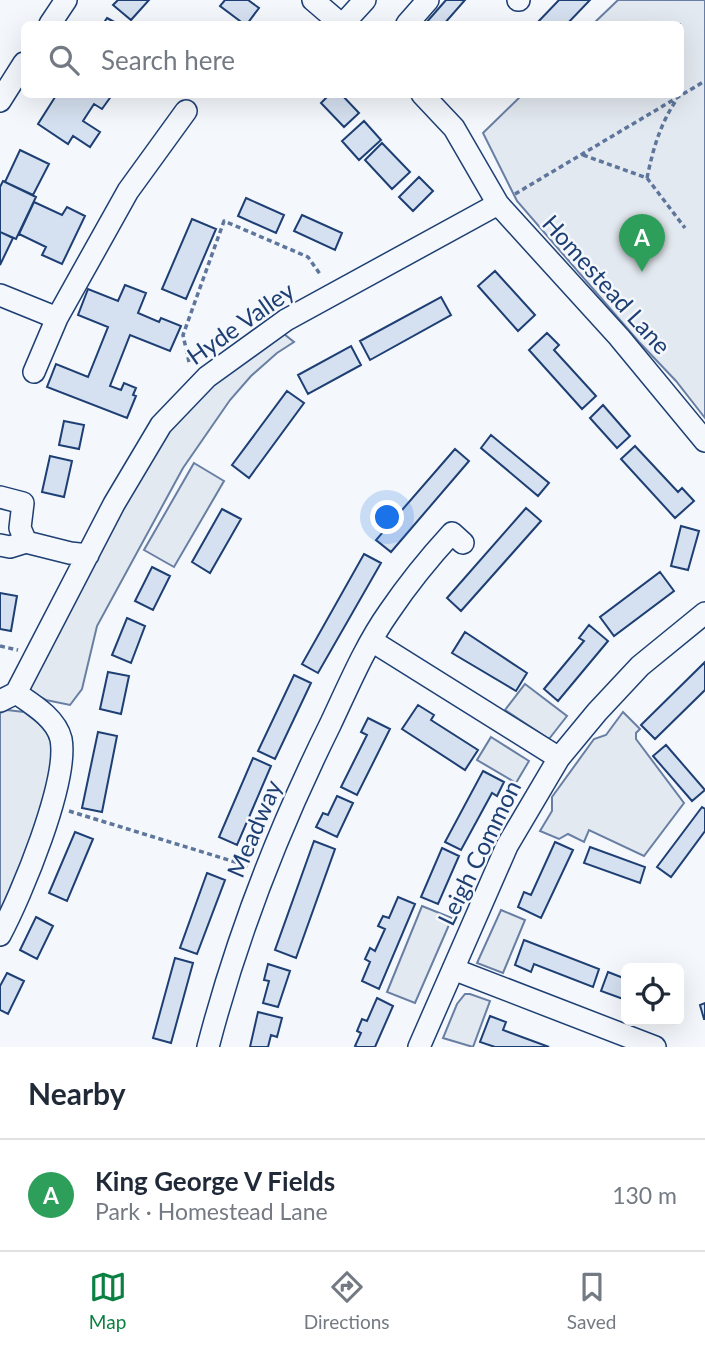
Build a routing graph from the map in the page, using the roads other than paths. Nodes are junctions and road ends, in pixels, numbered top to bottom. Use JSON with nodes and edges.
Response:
{"nodes":[{"id":1,"x":66,"y":0,"type":"edge"},
{"id":2,"x":313,"y":0,"type":"edge"},
{"id":3,"x":365,"y":0,"type":"edge"},
{"id":4,"x":428,"y":0,"type":"edge"},
{"id":5,"x":52,"y":21,"type":"edge"},
{"id":6,"x":338,"y":21,"type":"edge"},
{"id":7,"x":345,"y":21,"type":"edge"},
{"id":8,"x":410,"y":21,"type":"edge"},
{"id":9,"x":21,"y":68,"type":"edge"},
{"id":10,"x":426,"y":98,"type":"edge"},
{"id":11,"x":0,"y":101,"type":"edge"},
{"id":12,"x":186,"y":111,"type":"dead end"},
{"id":13,"x":498,"y":204,"type":"junction"},
{"id":14,"x":0,"y":295,"type":"edge"},
{"id":15,"x":57,"y":318,"type":"junction"},
{"id":16,"x":34,"y":372,"type":"dead end"},
{"id":17,"x":705,"y":441,"type":"edge"},
{"id":18,"x":0,"y":498,"type":"edge"},
{"id":19,"x":26,"y":542,"type":"junction"},
{"id":20,"x":463,"y":543,"type":"dead end"},
{"id":21,"x":0,"y":545,"type":"edge"},
{"id":22,"x":88,"y":555,"type":"junction"},
{"id":23,"x":705,"y":613,"type":"edge"},
{"id":24,"x":372,"y":641,"type":"junction"},
{"id":25,"x":8,"y":697,"type":"edge"},
{"id":26,"x":559,"y":758,"type":"junction"},
{"id":27,"x":0,"y":934,"type":"edge"},
{"id":28,"x":453,"y":970,"type":"junction"},
{"id":29,"x":649,"y":1046,"type":"edge"},
{"id":30,"x":208,"y":1047,"type":"edge"},
{"id":31,"x":419,"y":1047,"type":"edge"}],
"edges":[{"from":1,"to":5,"type":"street"},
{"from":2,"to":6,"type":"street"},
{"from":3,"to":7,"type":"street"},
{"from":4,"to":8,"type":"street"},
{"from":9,"to":11,"type":"street"},
{"from":10,"to":13,"type":"street","name":"Homestead Lane"},
{"from":12,"to":15,"type":"street"},
{"from":13,"to":17,"type":"street","name":"Homestead Lane"},
{"from":13,"to":22,"type":"street","name":"Hyde Valley"},
{"from":14,"to":15,"type":"street"},
{"from":15,"to":16,"type":"street"},
{"from":18,"to":19,"type":"street"},
{"from":19,"to":21,"type":"street"},
{"from":19,"to":22,"type":"street"},
{"from":20,"to":24,"type":"street","name":"Meadway"},
{"from":22,"to":25,"type":"street","name":"Hyde Valley"},
{"from":23,"to":26,"type":"street","name":"Leigh Common"},
{"from":24,"to":26,"type":"street"},
{"from":24,"to":30,"type":"street","name":"Meadway"},
{"from":25,"to":27,"type":"street"},
{"from":26,"to":28,"type":"street","name":"Leigh Common"},
{"from":28,"to":29,"type":"street"},
{"from":28,"to":31,"type":"street","name":"Leigh Common"}]}
